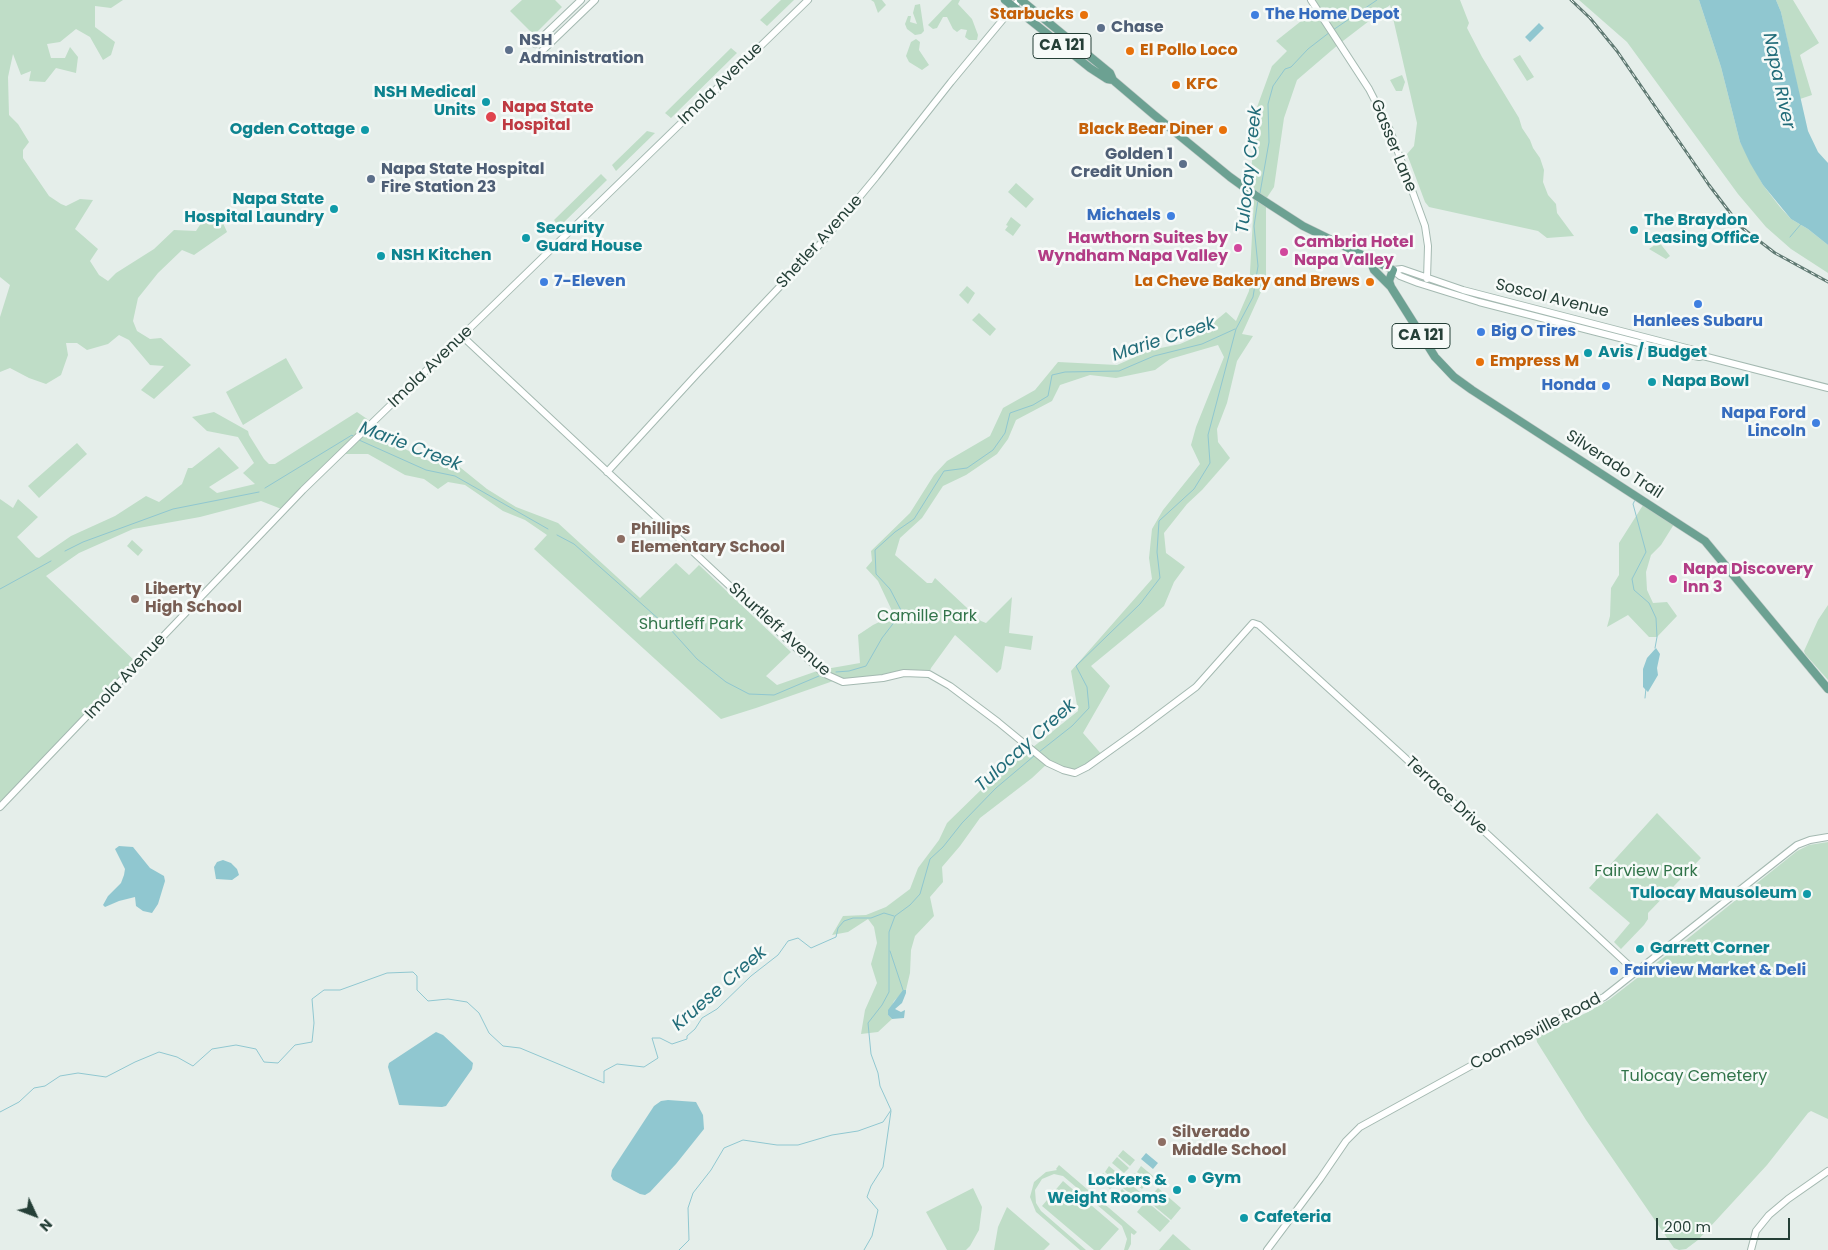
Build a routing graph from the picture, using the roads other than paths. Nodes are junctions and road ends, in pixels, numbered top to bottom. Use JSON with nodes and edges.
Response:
{"nodes":[{"id":1,"x":580,"y":0,"type":"edge"},
{"id":2,"x":595,"y":0,"type":"edge"},
{"id":3,"x":808,"y":0,"type":"edge"},
{"id":4,"x":1005,"y":0,"type":"edge"},
{"id":5,"x":1020,"y":0,"type":"edge"},
{"id":6,"x":1311,"y":0,"type":"edge"},
{"id":7,"x":1013,"y":7,"type":"junction"},
{"id":8,"x":535,"y":44,"type":"dead end"},
{"id":9,"x":542,"y":52,"type":"dead end"},
{"id":10,"x":1114,"y":80,"type":"junction"},
{"id":11,"x":1370,"y":260,"type":"junction"},
{"id":12,"x":1393,"y":270,"type":"junction"},
{"id":13,"x":1427,"y":279,"type":"junction"},
{"id":14,"x":1391,"y":286,"type":"junction"},
{"id":15,"x":462,"y":336,"type":"junction"},
{"id":16,"x":1703,"y":356,"type":"junction"},
{"id":17,"x":1828,"y":388,"type":"edge"},
{"id":18,"x":607,"y":472,"type":"junction"},
{"id":19,"x":1253,"y":623,"type":"joint"},
{"id":20,"x":1828,"y":689,"type":"edge"},
{"id":21,"x":0,"y":807,"type":"edge"},
{"id":22,"x":1828,"y":837,"type":"edge"},
{"id":23,"x":1636,"y":972,"type":"junction"},
{"id":24,"x":1828,"y":1170,"type":"edge"},
{"id":25,"x":1267,"y":1250,"type":"edge"},
{"id":26,"x":1751,"y":1250,"type":"edge"}],
"edges":[{"from":1,"to":8,"type":"street"},
{"from":2,"to":9,"type":"street"},
{"from":3,"to":15,"type":"street","name":"Imola Avenue"},
{"from":4,"to":7,"type":"main road","name":"Soscol Avenue","number":"CA 121"},
{"from":5,"to":7,"type":"street","name":"Shetler Avenue"},
{"from":5,"to":10,"type":"main road","name":"Soscol Avenue","number":"CA 121"},
{"from":6,"to":13,"type":"street","name":"Gasser Lane"},
{"from":7,"to":10,"type":"main road","name":"Soscol Avenue","number":"CA 121"},
{"from":7,"to":18,"type":"street","name":"Shetler Avenue"},
{"from":10,"to":11,"type":"main road","name":"Soscol Avenue","number":"CA 121"},
{"from":11,"to":12,"type":"main road","name":"Soscol Avenue","number":"CA 121"},
{"from":11,"to":14,"type":"main road","name":"Silverado Trail"},
{"from":12,"to":13,"type":"street","name":"Soscol Avenue"},
{"from":12,"to":14,"type":"main road"},
{"from":12,"to":16,"type":"street","name":"Soscol Avenue"},
{"from":13,"to":16,"type":"street","name":"Soscol Avenue"},
{"from":14,"to":20,"type":"main road","name":"Silverado Trail","number":"CA 121"},
{"from":15,"to":18,"type":"street","name":"Shurtleff Avenue"},
{"from":15,"to":21,"type":"street","name":"Imola Avenue"},
{"from":16,"to":17,"type":"street","name":"Soscol Avenue"},
{"from":18,"to":19,"type":"street","name":"Shurtleff Avenue"},
{"from":19,"to":23,"type":"street","name":"Terrace Drive"},
{"from":22,"to":23,"type":"street","name":"Coombsville Road"},
{"from":23,"to":25,"type":"street","name":"Coombsville Road"},
{"from":24,"to":26,"type":"street"}]}
